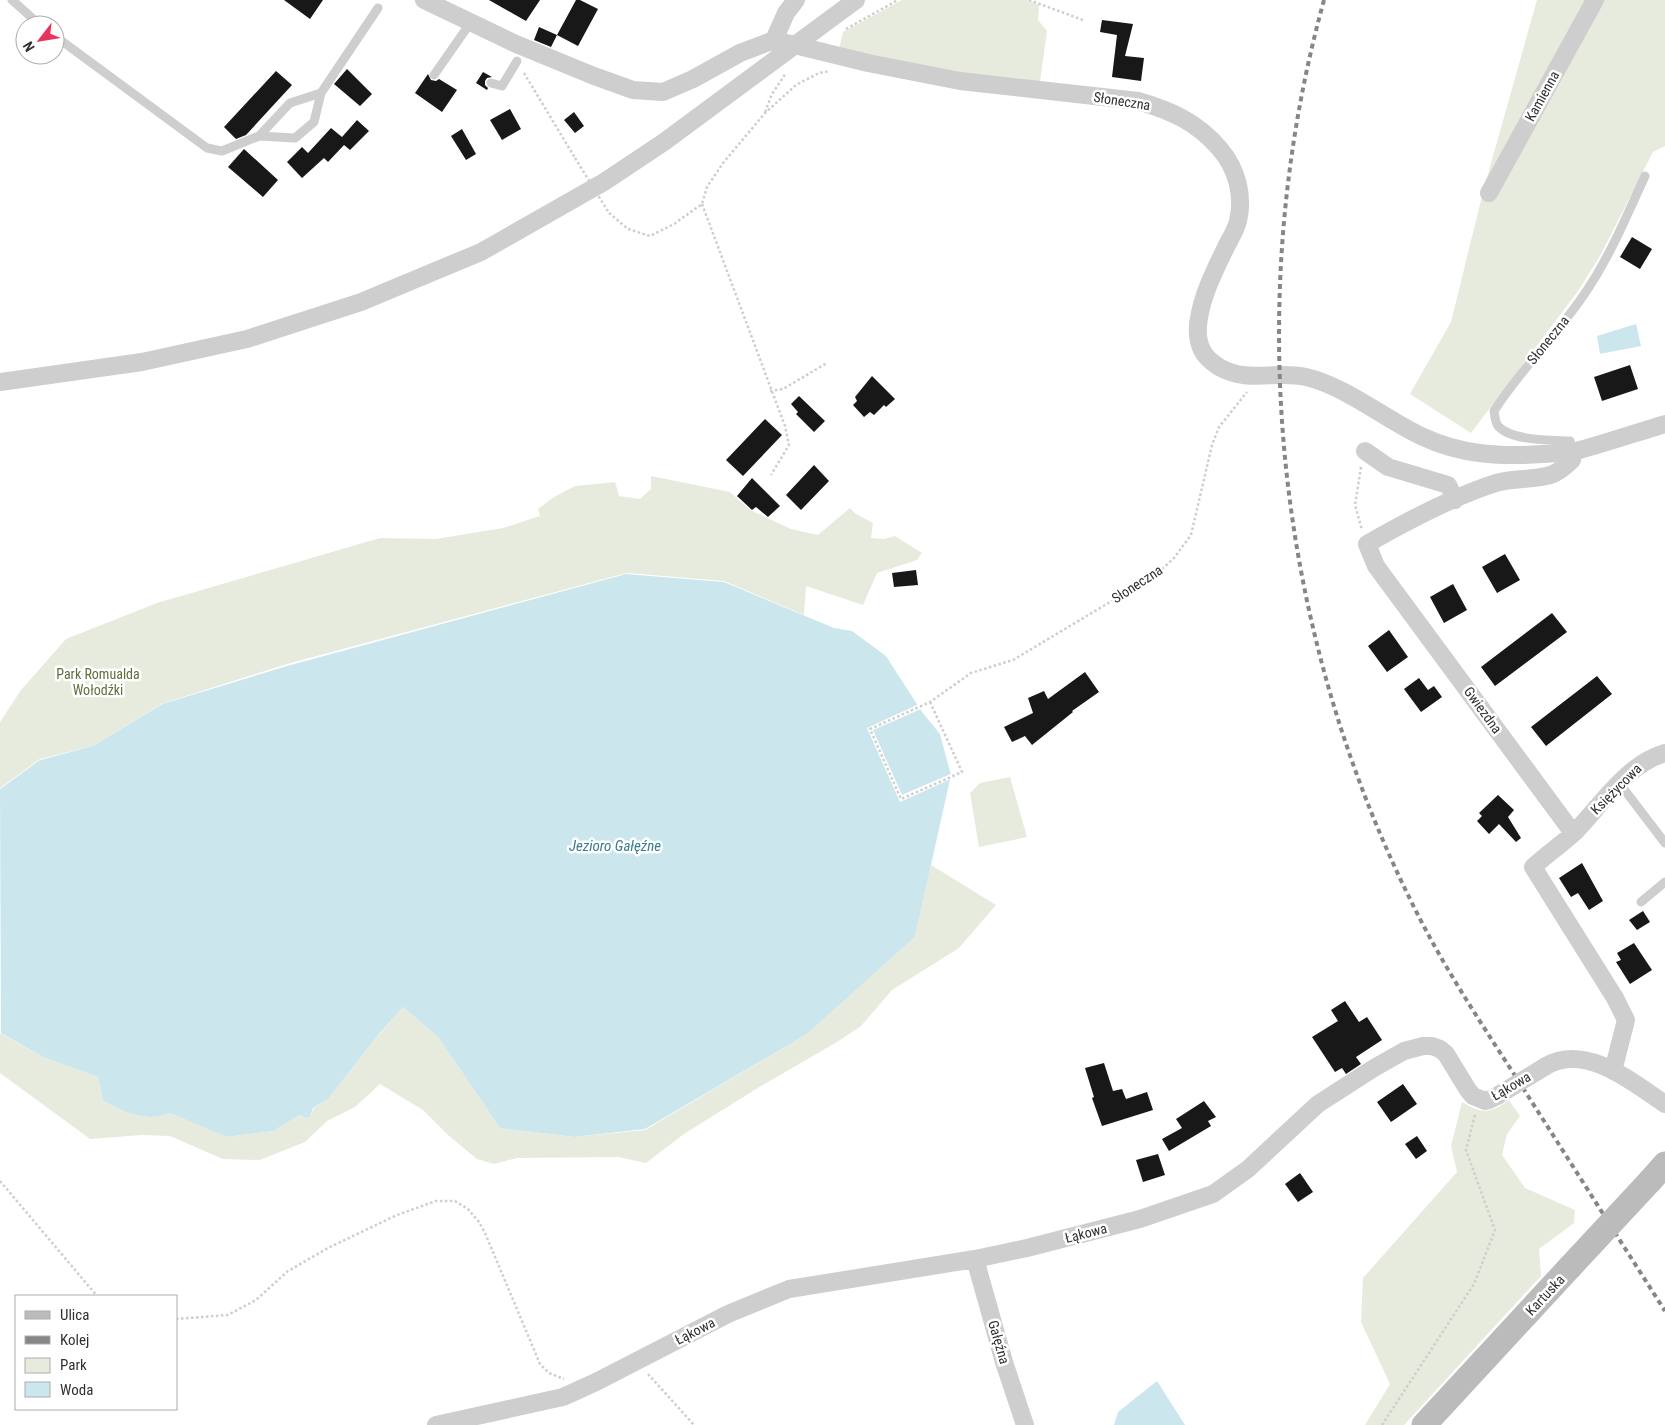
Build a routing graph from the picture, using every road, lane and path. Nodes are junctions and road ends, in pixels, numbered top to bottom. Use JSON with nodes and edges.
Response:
{"nodes":[{"id":1,"x":12,"y":0,"type":"edge"},
{"id":2,"x":424,"y":0,"type":"edge"},
{"id":3,"x":796,"y":0,"type":"edge"},
{"id":4,"x":856,"y":0,"type":"edge"},
{"id":5,"x":1029,"y":0,"type":"edge"},
{"id":6,"x":1595,"y":0,"type":"edge"},
{"id":7,"x":378,"y":8,"type":"dead end"},
{"id":8,"x":29,"y":15,"type":"edge"},
{"id":9,"x":1084,"y":20,"type":"dead end"},
{"id":10,"x":471,"y":22,"type":"junction"},
{"id":11,"x":774,"y":40,"type":"junction"},
{"id":12,"x":65,"y":43,"type":"edge"},
{"id":13,"x":795,"y":45,"type":"junction"},
{"id":14,"x":517,"y":61,"type":"joint"},
{"id":15,"x":838,"y":70,"type":"dead end"},
{"id":16,"x":434,"y":75,"type":"dead end"},
{"id":17,"x":491,"y":83,"type":"dead end"},
{"id":18,"x":321,"y":93,"type":"junction"},
{"id":19,"x":765,"y":113,"type":"junction"},
{"id":20,"x":259,"y":136,"type":"junction"},
{"id":21,"x":1645,"y":176,"type":"dead end"},
{"id":22,"x":1489,"y":193,"type":"dead end"},
{"id":23,"x":702,"y":204,"type":"junction"},
{"id":24,"x":827,"y":363,"type":"dead end"},
{"id":25,"x":1259,"y":377,"type":"junction"},
{"id":26,"x":0,"y":382,"type":"edge"},
{"id":27,"x":770,"y":391,"type":"junction"},
{"id":28,"x":1665,"y":424,"type":"edge"},
{"id":29,"x":1365,"y":451,"type":"joint"},
{"id":30,"x":1574,"y":452,"type":"junction"},
{"id":31,"x":771,"y":475,"type":"dead end"},
{"id":32,"x":1455,"y":500,"type":"junction"},
{"id":33,"x":1367,"y":544,"type":"junction"},
{"id":34,"x":930,"y":702,"type":"junction"},
{"id":35,"x":1665,"y":753,"type":"edge"},
{"id":36,"x":1620,"y":784,"type":"junction"},
{"id":37,"x":1573,"y":833,"type":"junction"},
{"id":38,"x":1665,"y":843,"type":"edge"},
{"id":39,"x":1665,"y":882,"type":"edge"},
{"id":40,"x":1641,"y":902,"type":"dead end"},
{"id":41,"x":1613,"y":1071,"type":"junction"},
{"id":42,"x":1488,"y":1098,"type":"junction"},
{"id":43,"x":1665,"y":1104,"type":"edge"},
{"id":44,"x":1657,"y":1173,"type":"edge"},
{"id":45,"x":0,"y":1181,"type":"edge"},
{"id":46,"x":975,"y":1259,"type":"junction"},
{"id":47,"x":97,"y":1295,"type":"edge"},
{"id":48,"x":178,"y":1319,"type":"edge"},
{"id":49,"x":637,"y":1361,"type":"junction"},
{"id":50,"x":596,"y":1382,"type":"junction"},
{"id":51,"x":436,"y":1425,"type":"edge"},
{"id":52,"x":694,"y":1425,"type":"edge"},
{"id":53,"x":1025,"y":1425,"type":"edge"},
{"id":54,"x":1382,"y":1425,"type":"edge"},
{"id":55,"x":1424,"y":1425,"type":"edge"}],
"edges":[{"from":1,"to":8,"type":"lane"},
{"from":2,"to":10,"type":"street"},
{"from":3,"to":11,"type":"street"},
{"from":4,"to":13,"type":"street"},
{"from":5,"to":9,"type":"path"},
{"from":6,"to":22,"type":"street","name":"Kamienna"},
{"from":7,"to":18,"type":"lane"},
{"from":10,"to":11,"type":"street"},
{"from":10,"to":16,"type":"lane"},
{"from":11,"to":13,"type":"street","name":"Słoneczna"},
{"from":12,"to":20,"type":"lane"},
{"from":13,"to":19,"type":"path"},
{"from":13,"to":25,"type":"street","name":"Słoneczna"},
{"from":13,"to":26,"type":"street"},
{"from":14,"to":17,"type":"lane"},
{"from":14,"to":23,"type":"path","bridge":true},
{"from":15,"to":19,"type":"path"},
{"from":18,"to":20,"type":"lane"},
{"from":18,"to":20,"type":"lane"},
{"from":19,"to":23,"type":"path"},
{"from":21,"to":30,"type":"lane","name":"Słoneczna"},
{"from":23,"to":27,"type":"path"},
{"from":24,"to":27,"type":"path"},
{"from":25,"to":30,"type":"street","name":"Słoneczna"},
{"from":25,"to":34,"type":"path","name":"Słoneczna"},
{"from":27,"to":31,"type":"path"},
{"from":28,"to":30,"type":"street","name":"Słoneczna"},
{"from":29,"to":32,"type":"street"},
{"from":29,"to":33,"type":"path"},
{"from":30,"to":32,"type":"street"},
{"from":32,"to":33,"type":"street"},
{"from":33,"to":37,"type":"street","name":"Gwiezdna"},
{"from":34,"to":34,"type":"path","name":"Słoneczna"},
{"from":35,"to":36,"type":"street","name":"Księżycowa"},
{"from":36,"to":37,"type":"street","name":"Księżycowa"},
{"from":36,"to":38,"type":"lane"},
{"from":37,"to":41,"type":"street"},
{"from":39,"to":40,"type":"lane"},
{"from":41,"to":42,"type":"street","name":"Łąkowa","bridge":true},
{"from":41,"to":43,"type":"street","name":"Łąkowa"},
{"from":42,"to":46,"type":"street","name":"Łąkowa"},
{"from":42,"to":54,"type":"path"},
{"from":44,"to":55,"type":"main road","name":"Kartuska","bridge":true},
{"from":45,"to":47,"type":"path"},
{"from":46,"to":49,"type":"street","name":"Łąkowa"},
{"from":46,"to":53,"type":"street","name":"Gałęźna"},
{"from":48,"to":50,"type":"path"},
{"from":49,"to":50,"type":"street","name":"Łąkowa"},
{"from":49,"to":52,"type":"path"},
{"from":50,"to":51,"type":"street","name":"Łąkowa"}]}
